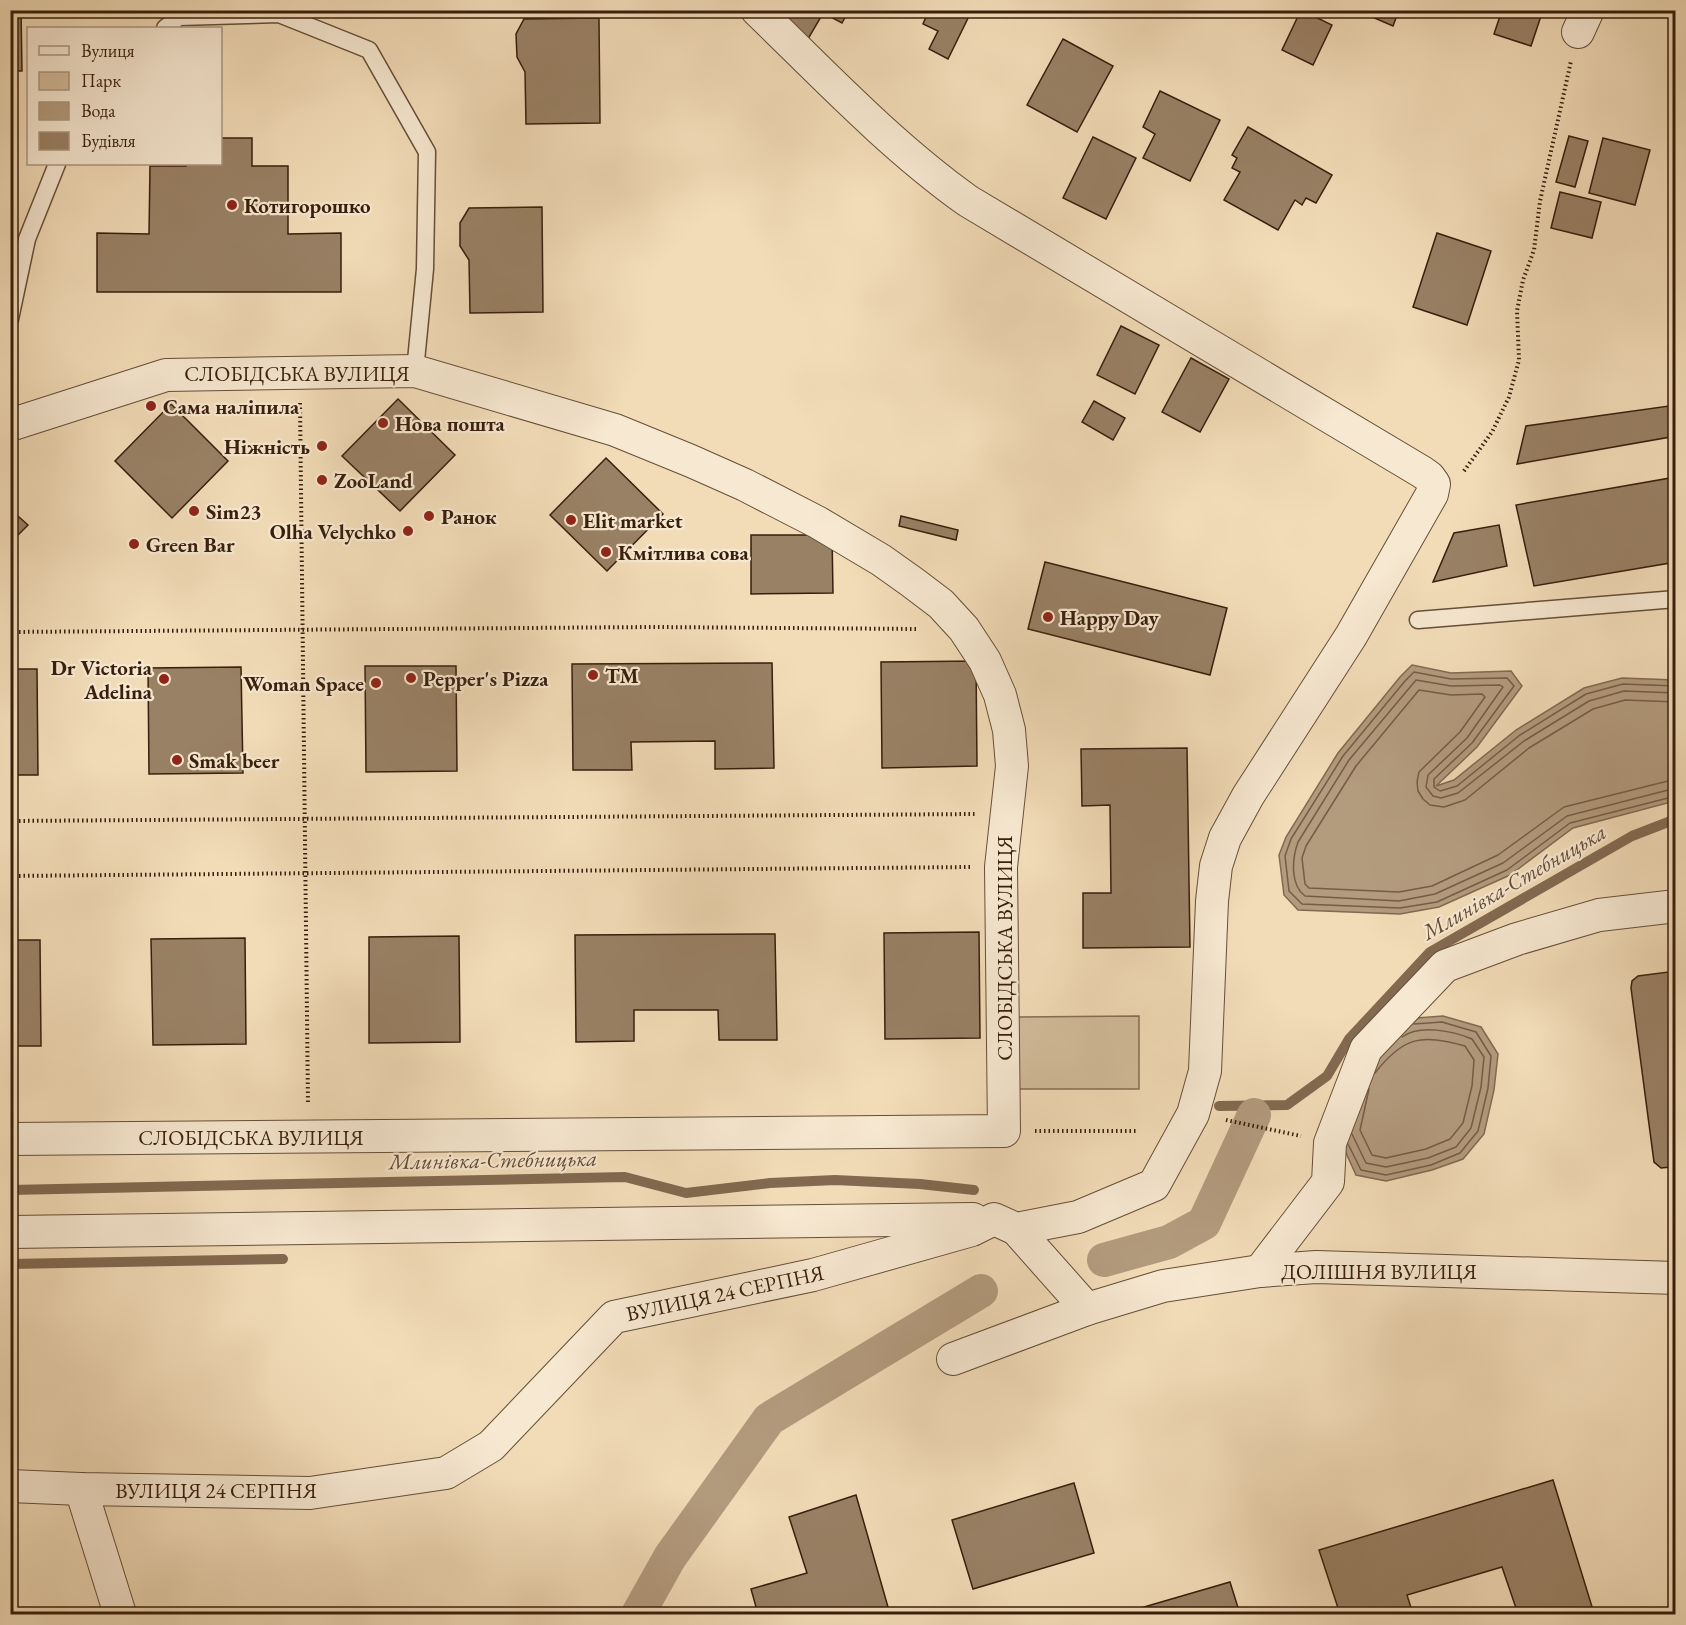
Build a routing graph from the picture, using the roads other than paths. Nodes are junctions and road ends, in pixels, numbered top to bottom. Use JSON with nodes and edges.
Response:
{"nodes":[{"id":1,"x":757,"y":10,"type":"edge"},
{"id":2,"x":166,"y":27,"type":"edge"},
{"id":3,"x":57,"y":165,"type":"edge"},
{"id":4,"x":10,"y":319,"type":"edge"},
{"id":5,"x":415,"y":371,"type":"junction"},
{"id":6,"x":10,"y":425,"type":"edge"},
{"id":7,"x":1676,"y":599,"type":"edge"},
{"id":8,"x":1418,"y":620,"type":"dead end"},
{"id":9,"x":1676,"y":906,"type":"edge"},
{"id":10,"x":10,"y":1139,"type":"edge"},
{"id":11,"x":1005,"y":1224,"type":"junction"},
{"id":12,"x":10,"y":1232,"type":"edge"},
{"id":13,"x":1260,"y":1271,"type":"junction"},
{"id":14,"x":1676,"y":1278,"type":"edge"},
{"id":15,"x":1087,"y":1309,"type":"junction"},
{"id":16,"x":953,"y":1359,"type":"dead end"},
{"id":17,"x":10,"y":1486,"type":"edge"},
{"id":18,"x":81,"y":1489,"type":"junction"},
{"id":19,"x":120,"y":1614,"type":"edge"}],
"edges":[{"from":1,"to":11,"type":"street","name":"ВУЛИЦЯ 24 СЕРПНЯ"},
{"from":2,"to":5,"type":"lane"},
{"from":3,"to":4,"type":"lane"},
{"from":5,"to":6,"type":"street","name":"СЛОБІДСЬКА ВУЛИЦЯ"},
{"from":5,"to":10,"type":"street","name":"СЛОБІДСЬКА ВУЛИЦЯ"},
{"from":7,"to":8,"type":"lane"},
{"from":9,"to":13,"type":"street"},
{"from":11,"to":12,"type":"street"},
{"from":11,"to":15,"type":"street"},
{"from":11,"to":18,"type":"street","name":"ВУЛИЦЯ 24 СЕРПНЯ"},
{"from":13,"to":14,"type":"street","name":"ДОЛІШНЯ ВУЛИЦЯ"},
{"from":13,"to":15,"type":"street","name":"ДОЛІШНЯ ВУЛИЦЯ"},
{"from":15,"to":16,"type":"street","name":"ДОЛІШНЯ ВУЛИЦЯ"},
{"from":17,"to":18,"type":"street","name":"ВУЛИЦЯ 24 СЕРПНЯ"},
{"from":18,"to":19,"type":"street"}]}
